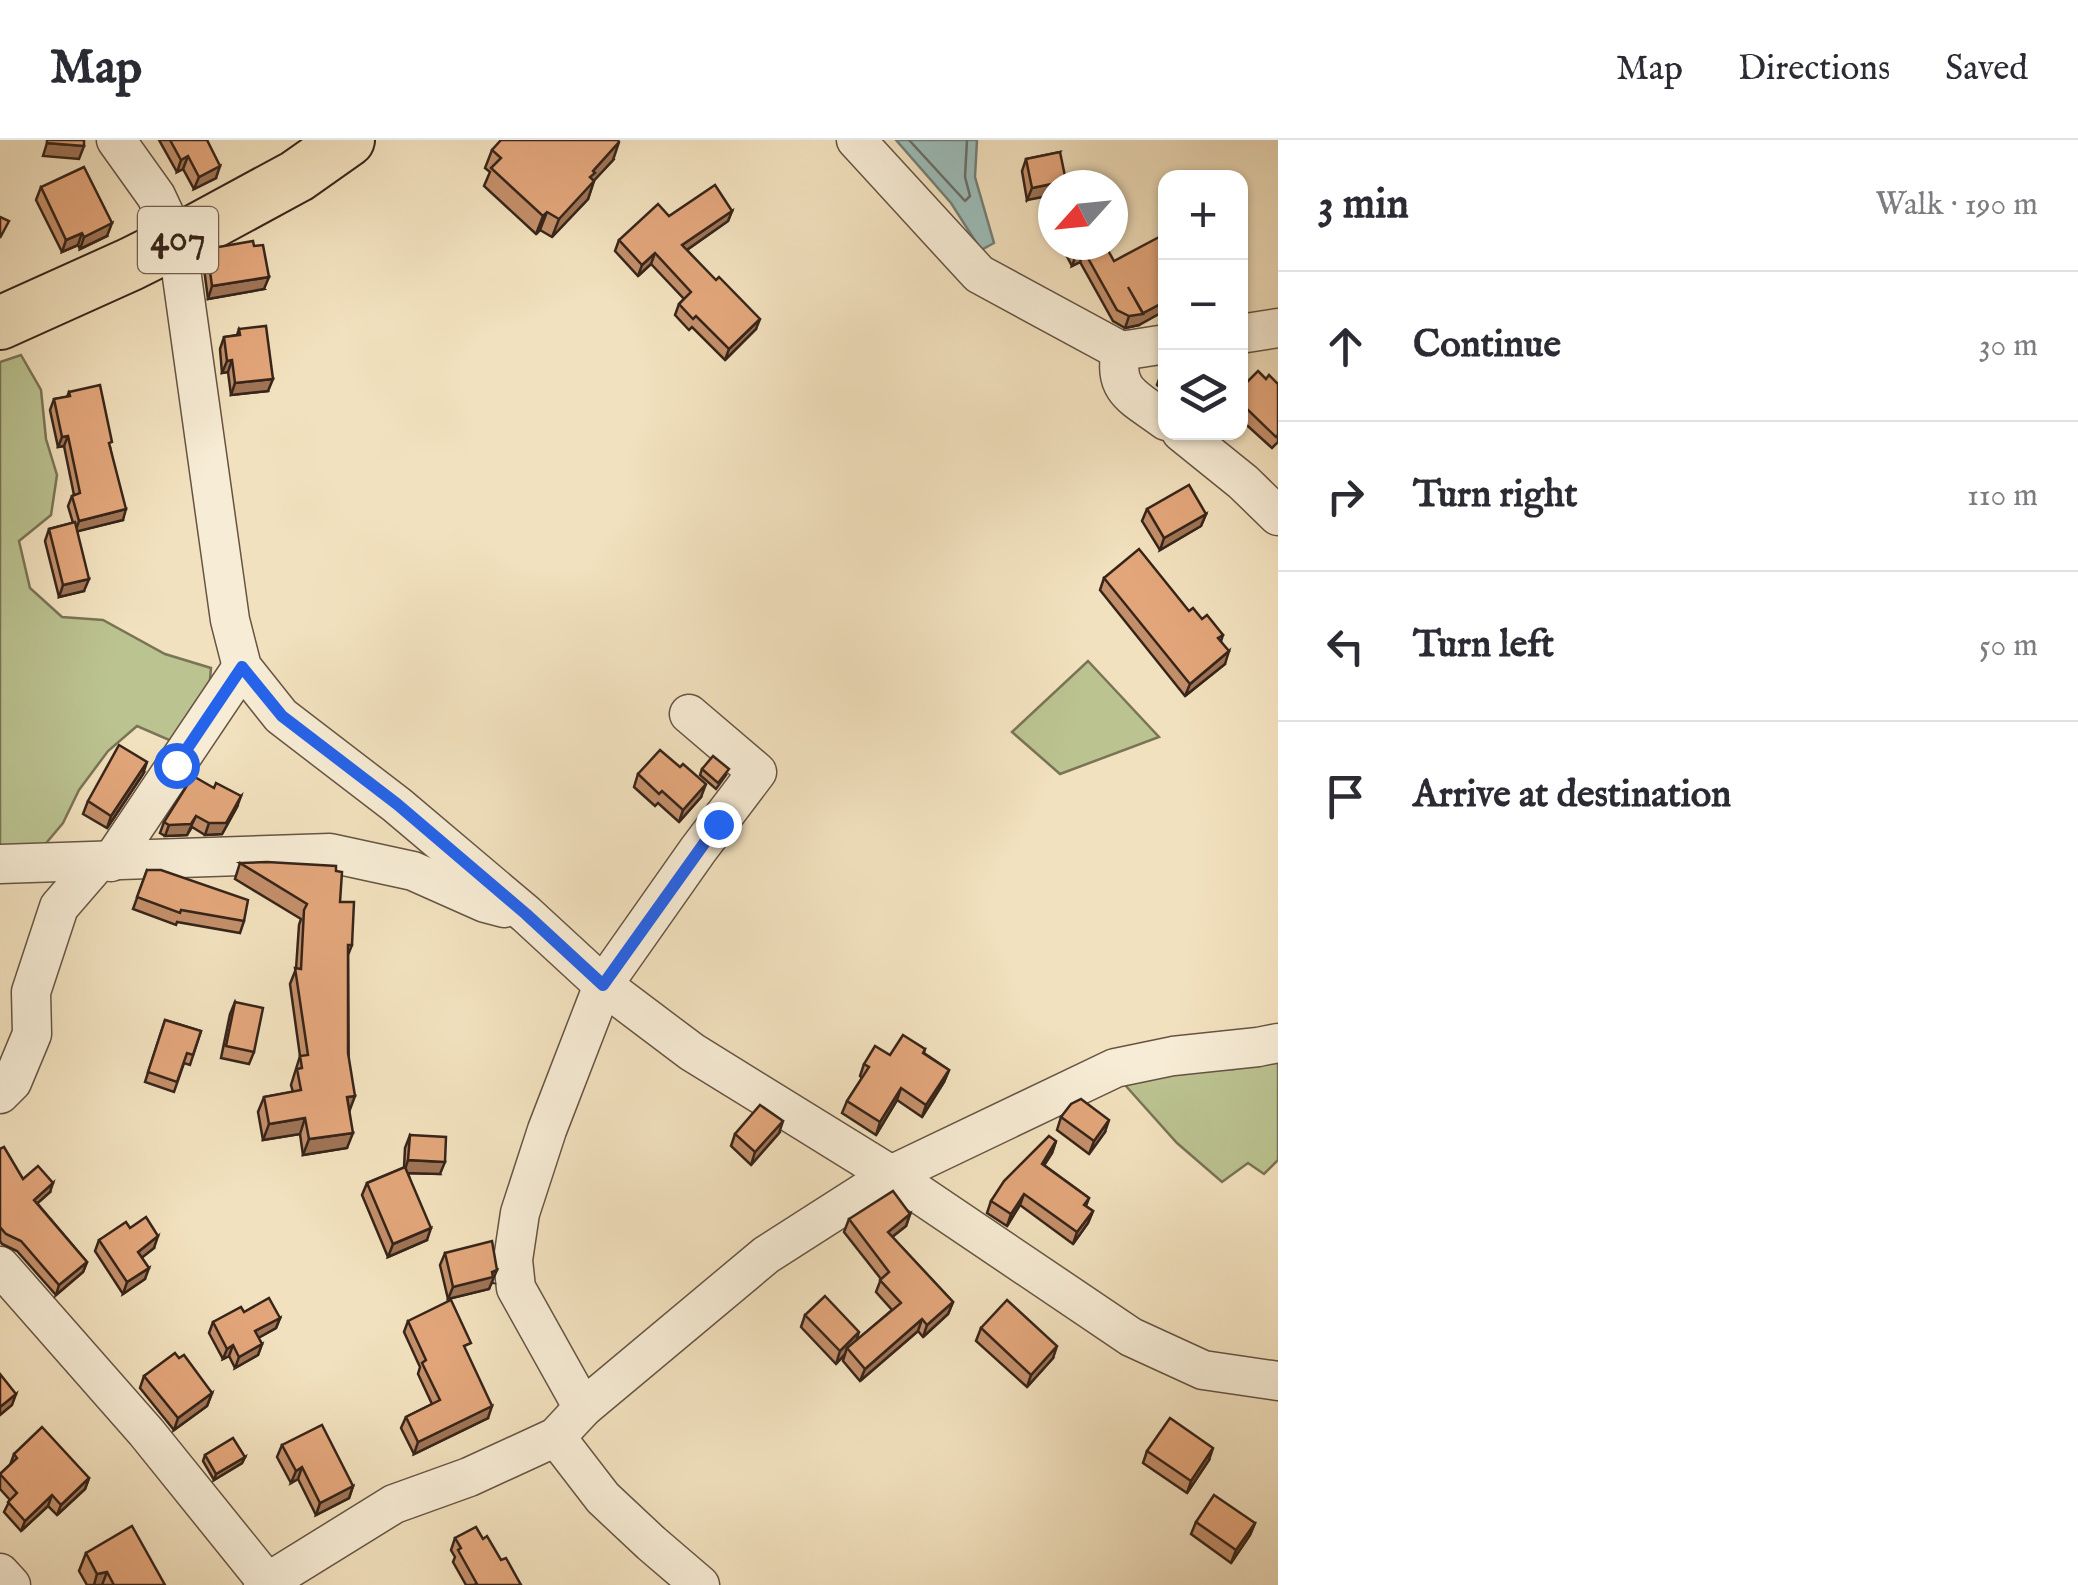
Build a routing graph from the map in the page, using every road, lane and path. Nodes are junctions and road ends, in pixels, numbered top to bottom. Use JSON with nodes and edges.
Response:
{"nodes":[{"id":1,"x":116,"y":140,"type":"edge"},
{"id":2,"x":348,"y":140,"type":"edge"},
{"id":3,"x":856,"y":140,"type":"edge"},
{"id":4,"x":178,"y":241,"type":"junction"},
{"id":5,"x":0,"y":323,"type":"edge"},
{"id":6,"x":1278,"y":328,"type":"edge"},
{"id":7,"x":1248,"y":333,"type":"edge"},
{"id":8,"x":1158,"y":345,"type":"edge"},
{"id":9,"x":1121,"y":351,"type":"junction"},
{"id":10,"x":1158,"y":415,"type":"edge"},
{"id":11,"x":1190,"y":440,"type":"edge"},
{"id":12,"x":1278,"y":516,"type":"edge"},
{"id":13,"x":242,"y":667,"type":"junction"},
{"id":14,"x":690,"y":714,"type":"dead end"},
{"id":15,"x":104,"y":862,"type":"junction"},
{"id":16,"x":0,"y":864,"type":"edge"},
{"id":17,"x":526,"y":914,"type":"junction"},
{"id":18,"x":16,"y":985,"type":"edge"},
{"id":19,"x":603,"y":985,"type":"junction"},
{"id":20,"x":1278,"y":1042,"type":"edge"},
{"id":21,"x":0,"y":1094,"type":"edge"},
{"id":22,"x":891,"y":1175,"type":"junction"},
{"id":23,"x":0,"y":1266,"type":"edge"},
{"id":24,"x":1278,"y":1381,"type":"edge"},
{"id":25,"x":583,"y":1408,"type":"junction"},
{"id":26,"x":556,"y":1437,"type":"junction"},
{"id":27,"x":0,"y":1573,"type":"edge"},
{"id":28,"x":265,"y":1583,"type":"edge"},
{"id":29,"x":11,"y":1585,"type":"edge"},
{"id":30,"x":700,"y":1585,"type":"edge"}],
"edges":[{"from":1,"to":4,"type":"street"},
{"from":2,"to":4,"type":"highway","number":"407"},
{"from":3,"to":9,"type":"street"},
{"from":4,"to":5,"type":"highway","number":"407"},
{"from":4,"to":13,"type":"street"},
{"from":6,"to":7,"type":"street"},
{"from":8,"to":9,"type":"street"},
{"from":9,"to":10,"type":"street"},
{"from":11,"to":12,"type":"street"},
{"from":13,"to":15,"type":"street"},
{"from":13,"to":17,"type":"street"},
{"from":14,"to":19,"type":"street"},
{"from":15,"to":16,"type":"street"},
{"from":15,"to":17,"type":"street"},
{"from":15,"to":18,"type":"street"},
{"from":17,"to":19,"type":"street"},
{"from":18,"to":21,"type":"street"},
{"from":19,"to":22,"type":"street"},
{"from":19,"to":25,"type":"street"},
{"from":20,"to":22,"type":"street"},
{"from":22,"to":24,"type":"street"},
{"from":22,"to":25,"type":"street"},
{"from":23,"to":28,"type":"street"},
{"from":25,"to":26,"type":"street"},
{"from":26,"to":28,"type":"street"},
{"from":26,"to":30,"type":"street"},
{"from":27,"to":29,"type":"street"}]}
